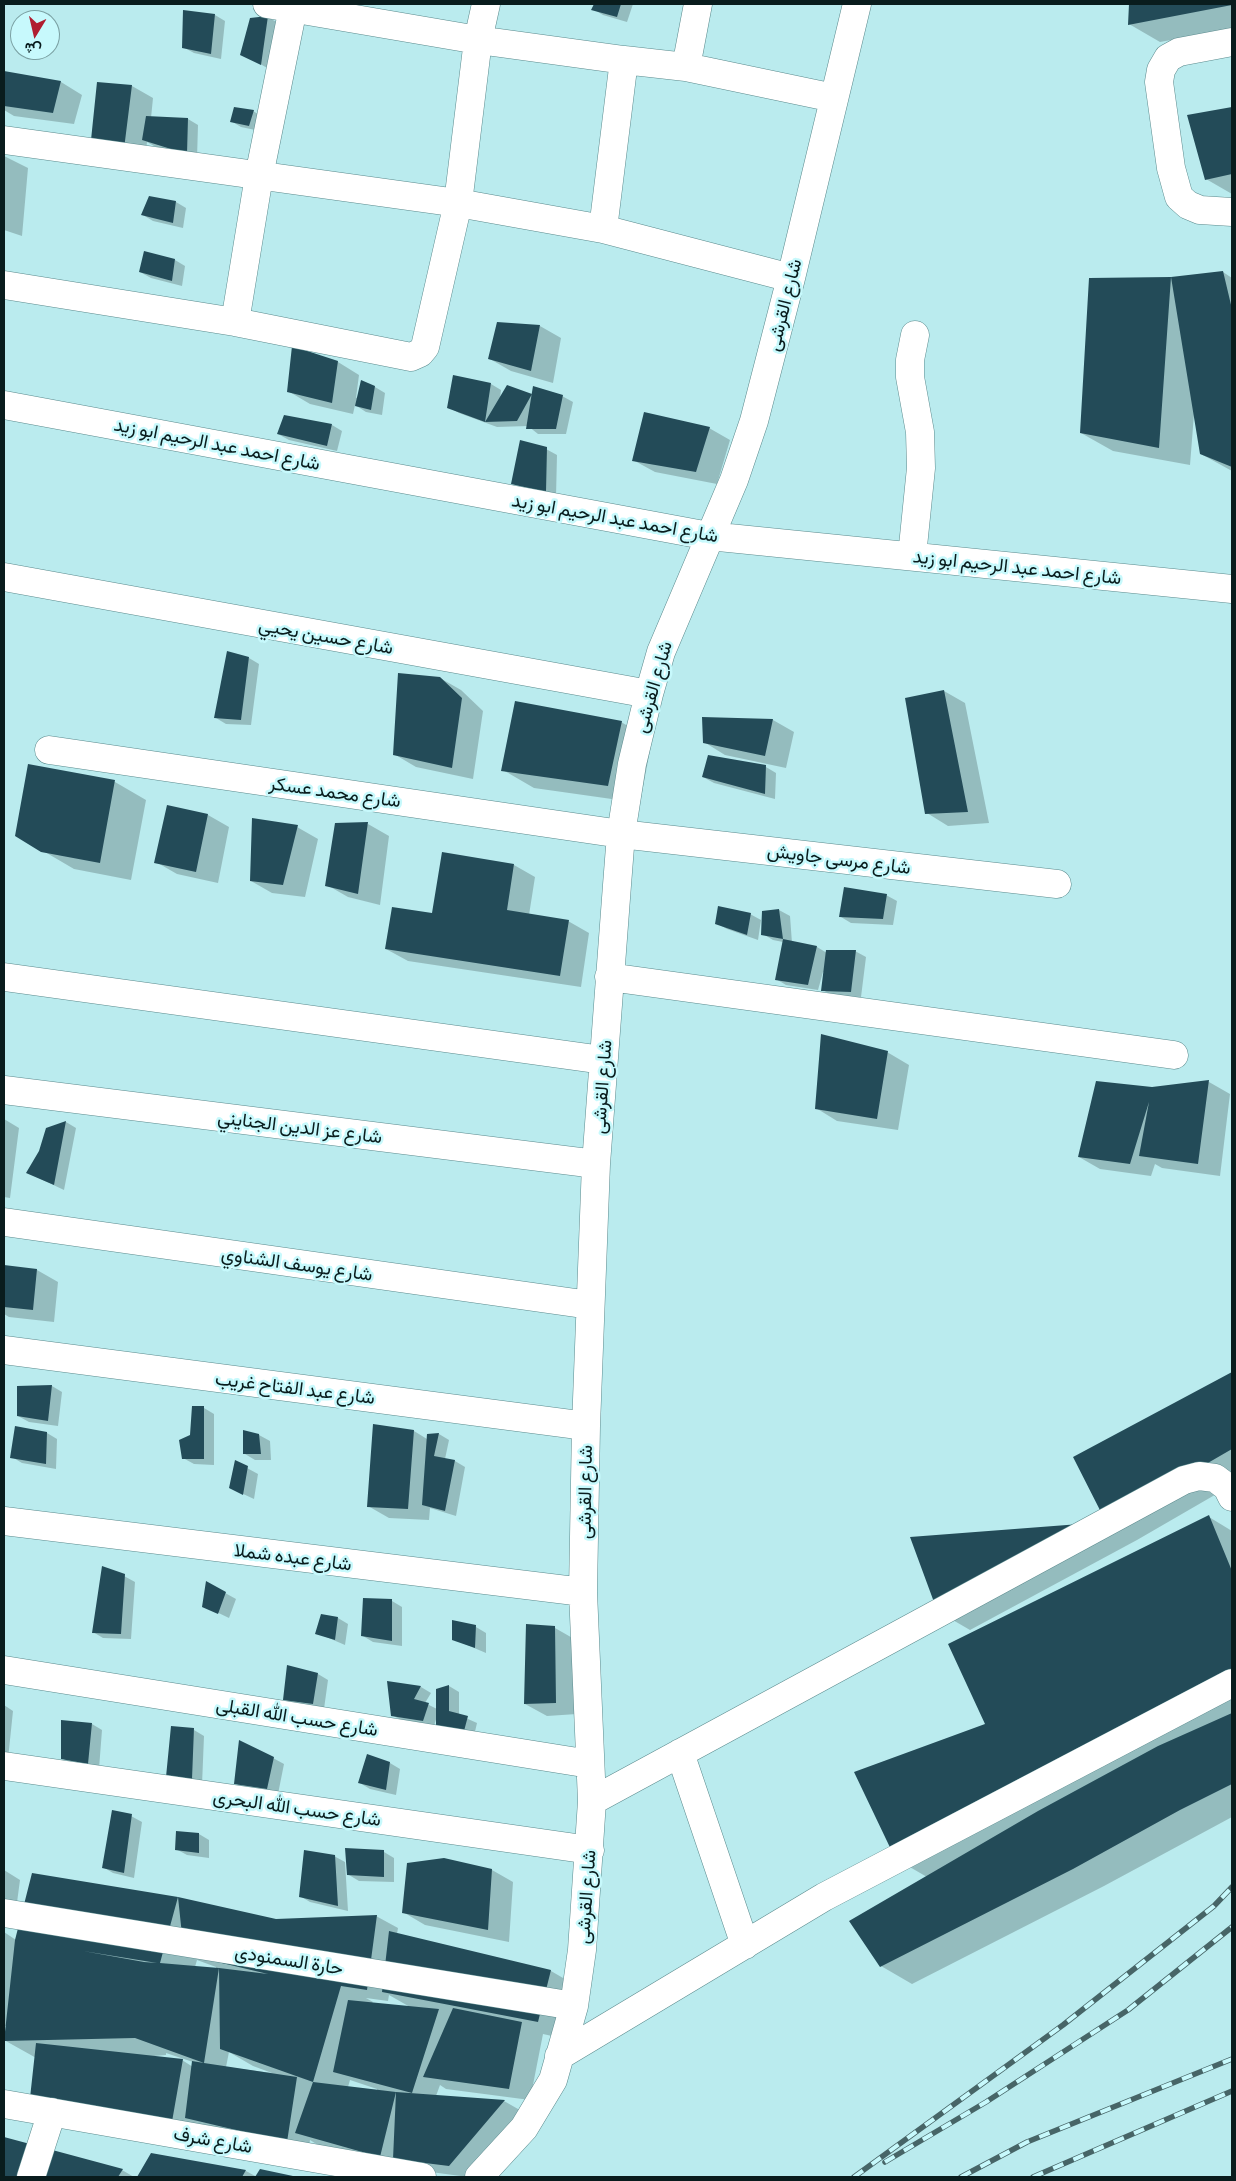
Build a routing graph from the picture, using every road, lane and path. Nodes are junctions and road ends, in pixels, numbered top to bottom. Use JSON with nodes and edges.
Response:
{"nodes":[{"id":1,"x":486,"y":4,"type":"edge"},
{"id":2,"x":698,"y":4,"type":"edge"},
{"id":3,"x":857,"y":4,"type":"edge"},
{"id":4,"x":280,"y":6,"type":"edge"},
{"id":5,"x":478,"y":40,"type":"junction"},
{"id":6,"x":1232,"y":42,"type":"edge"},
{"id":7,"x":624,"y":60,"type":"junction"},
{"id":8,"x":686,"y":67,"type":"junction"},
{"id":9,"x":834,"y":98,"type":"junction"},
{"id":10,"x":4,"y":140,"type":"edge"},
{"id":11,"x":260,"y":176,"type":"junction"},
{"id":12,"x":458,"y":203,"type":"junction"},
{"id":13,"x":1232,"y":212,"type":"edge"},
{"id":14,"x":603,"y":229,"type":"junction"},
{"id":15,"x":791,"y":278,"type":"junction"},
{"id":16,"x":4,"y":285,"type":"edge"},
{"id":17,"x":235,"y":322,"type":"junction"},
{"id":18,"x":914,"y":335,"type":"dead end"},
{"id":19,"x":4,"y":404,"type":"edge"},
{"id":20,"x":709,"y":536,"type":"junction"},
{"id":21,"x":912,"y":556,"type":"junction"},
{"id":22,"x":4,"y":577,"type":"edge"},
{"id":23,"x":1232,"y":589,"type":"edge"},
{"id":24,"x":649,"y":694,"type":"junction"},
{"id":25,"x":49,"y":750,"type":"dead end"},
{"id":26,"x":621,"y":834,"type":"junction"},
{"id":27,"x":1056,"y":884,"type":"dead end"},
{"id":28,"x":609,"y":977,"type":"junction"},
{"id":29,"x":4,"y":978,"type":"edge"},
{"id":30,"x":1174,"y":1055,"type":"dead end"},
{"id":31,"x":603,"y":1060,"type":"junction"},
{"id":32,"x":4,"y":1090,"type":"edge"},
{"id":33,"x":596,"y":1164,"type":"junction"},
{"id":34,"x":4,"y":1222,"type":"edge"},
{"id":35,"x":590,"y":1305,"type":"junction"},
{"id":36,"x":4,"y":1350,"type":"edge"},
{"id":37,"x":586,"y":1426,"type":"junction"},
{"id":38,"x":1232,"y":1496,"type":"edge"},
{"id":39,"x":4,"y":1521,"type":"edge"},
{"id":40,"x":583,"y":1592,"type":"junction"},
{"id":41,"x":4,"y":1670,"type":"edge"},
{"id":42,"x":1232,"y":1683,"type":"edge"},
{"id":43,"x":680,"y":1753,"type":"junction"},
{"id":44,"x":590,"y":1764,"type":"junction"},
{"id":45,"x":4,"y":1766,"type":"edge"},
{"id":46,"x":592,"y":1801,"type":"junction"},
{"id":47,"x":590,"y":1850,"type":"junction"},
{"id":48,"x":4,"y":1913,"type":"edge"},
{"id":49,"x":745,"y":1945,"type":"junction"},
{"id":50,"x":574,"y":2006,"type":"junction"},
{"id":51,"x":559,"y":2056,"type":"junction"},
{"id":52,"x":4,"y":2104,"type":"edge"},
{"id":53,"x":52,"y":2112,"type":"junction"},
{"id":54,"x":31,"y":2177,"type":"edge"},
{"id":55,"x":422,"y":2177,"type":"edge"},
{"id":56,"x":479,"y":2177,"type":"edge"}],
"edges":[{"from":1,"to":5,"type":"street"},
{"from":2,"to":8,"type":"street"},
{"from":3,"to":9,"type":"street","name":"شارع القرشى"},
{"from":4,"to":5,"type":"street"},
{"from":4,"to":11,"type":"street"},
{"from":5,"to":7,"type":"street"},
{"from":5,"to":12,"type":"street"},
{"from":6,"to":13,"type":"street"},
{"from":7,"to":8,"type":"street"},
{"from":7,"to":14,"type":"street"},
{"from":8,"to":9,"type":"street"},
{"from":9,"to":15,"type":"street","name":"شارع القرشى"},
{"from":10,"to":11,"type":"street"},
{"from":11,"to":12,"type":"street"},
{"from":11,"to":17,"type":"street"},
{"from":12,"to":14,"type":"street"},
{"from":12,"to":17,"type":"street"},
{"from":14,"to":15,"type":"street"},
{"from":15,"to":20,"type":"street","name":"شارع القرشى"},
{"from":16,"to":17,"type":"street"},
{"from":18,"to":21,"type":"street"},
{"from":19,"to":20,"type":"street","name":"شارع احمد عبد الرحيم ابو زيد"},
{"from":20,"to":21,"type":"street","name":"شارع احمد عبد الرحيم ابو زيد"},
{"from":20,"to":24,"type":"street","name":"شارع القرشى"},
{"from":21,"to":23,"type":"street","name":"شارع احمد عبد الرحيم ابو زيد"},
{"from":22,"to":24,"type":"street","name":"شارع حسين يحيي"},
{"from":24,"to":26,"type":"street","name":"شارع القرشى"},
{"from":25,"to":26,"type":"street","name":"شارع محمد عسكر"},
{"from":26,"to":27,"type":"street","name":"شارع مرسى جاويش"},
{"from":26,"to":28,"type":"street","name":"شارع القرشى"},
{"from":28,"to":30,"type":"street"},
{"from":28,"to":31,"type":"street","name":"شارع القرشى"},
{"from":29,"to":31,"type":"street"},
{"from":31,"to":33,"type":"street","name":"شارع القرشى"},
{"from":32,"to":33,"type":"street","name":"شارع عز الدين الجنايني"},
{"from":33,"to":35,"type":"street","name":"شارع القرشى"},
{"from":34,"to":35,"type":"street","name":"شارع يوسف الشناوي"},
{"from":35,"to":37,"type":"street","name":"شارع القرشى"},
{"from":36,"to":37,"type":"street","name":"شارع عبد الفتاح غريب"},
{"from":37,"to":40,"type":"street","name":"شارع القرشى"},
{"from":38,"to":43,"type":"street"},
{"from":39,"to":40,"type":"street","name":"شارع عبده شملا"},
{"from":40,"to":44,"type":"street","name":"شارع القرشى"},
{"from":41,"to":44,"type":"street","name":"شارع حسب الله القبلى"},
{"from":42,"to":49,"type":"street"},
{"from":43,"to":46,"type":"street"},
{"from":43,"to":49,"type":"street"},
{"from":44,"to":46,"type":"street","name":"شارع القرشى"},
{"from":45,"to":47,"type":"street","name":"شارع حسب الله البحرى"},
{"from":46,"to":47,"type":"street","name":"شارع القرشى"},
{"from":47,"to":50,"type":"street","name":"شارع القرشى"},
{"from":48,"to":50,"type":"street","name":"حارة السمنودى"},
{"from":49,"to":51,"type":"street"},
{"from":50,"to":51,"type":"street","name":"شارع القرشى"},
{"from":51,"to":56,"type":"street","name":"شارع القرشى"},
{"from":52,"to":53,"type":"street","name":"شارع شرف"},
{"from":53,"to":54,"type":"street"},
{"from":53,"to":55,"type":"street","name":"شارع شرف"}]}
